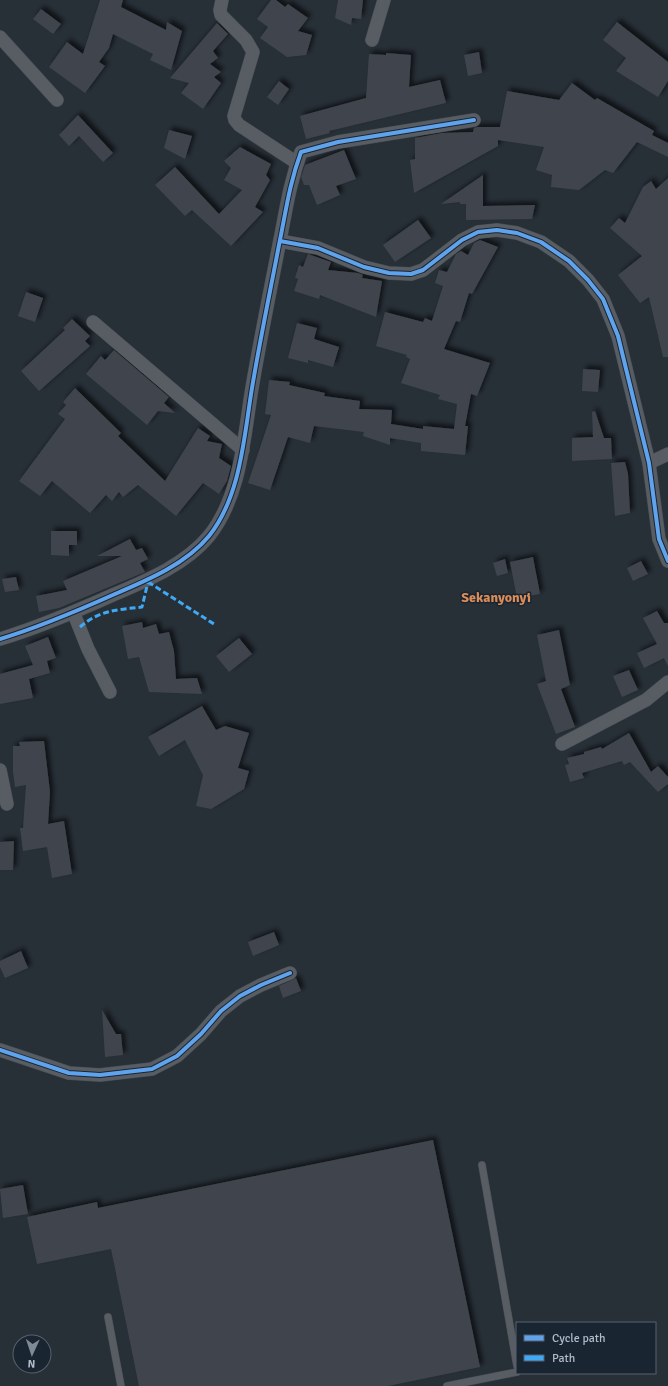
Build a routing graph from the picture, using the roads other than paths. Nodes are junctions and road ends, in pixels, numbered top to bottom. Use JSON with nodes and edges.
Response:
{"nodes":[{"id":1,"x":222,"y":0,"type":"edge"},
{"id":2,"x":384,"y":0,"type":"edge"},
{"id":3,"x":0,"y":37,"type":"edge"},
{"id":4,"x":372,"y":40,"type":"dead end"},
{"id":5,"x":57,"y":100,"type":"dead end"},
{"id":6,"x":474,"y":120,"type":"dead end"},
{"id":7,"x":297,"y":163,"type":"junction"},
{"id":8,"x":280,"y":241,"type":"junction"},
{"id":9,"x":93,"y":322,"type":"dead end"},
{"id":10,"x":243,"y":450,"type":"junction"},
{"id":11,"x":668,"y":454,"type":"edge"},
{"id":12,"x":649,"y":464,"type":"junction"},
{"id":13,"x":668,"y":561,"type":"edge"},
{"id":14,"x":74,"y":614,"type":"junction"},
{"id":15,"x":0,"y":639,"type":"edge"},
{"id":16,"x":668,"y":682,"type":"edge"},
{"id":17,"x":110,"y":692,"type":"dead end"},
{"id":18,"x":562,"y":744,"type":"dead end"},
{"id":19,"x":0,"y":770,"type":"edge"},
{"id":20,"x":7,"y":804,"type":"dead end"},
{"id":21,"x":290,"y":973,"type":"dead end"},
{"id":22,"x":0,"y":1050,"type":"edge"},
{"id":23,"x":482,"y":1165,"type":"dead end"},
{"id":24,"x":108,"y":1317,"type":"dead end"},
{"id":25,"x":516,"y":1360,"type":"edge"},
{"id":26,"x":516,"y":1372,"type":"edge"},
{"id":27,"x":121,"y":1386,"type":"edge"},
{"id":28,"x":447,"y":1386,"type":"edge"}],
"edges":[{"from":1,"to":7,"type":"street"},
{"from":2,"to":4,"type":"street"},
{"from":3,"to":5,"type":"street"},
{"from":6,"to":7,"type":"street"},
{"from":7,"to":8,"type":"street"},
{"from":8,"to":10,"type":"street"},
{"from":8,"to":12,"type":"street"},
{"from":9,"to":10,"type":"street"},
{"from":10,"to":14,"type":"street"},
{"from":11,"to":12,"type":"street"},
{"from":12,"to":13,"type":"street"},
{"from":14,"to":15,"type":"street"},
{"from":14,"to":17,"type":"street"},
{"from":16,"to":18,"type":"street"},
{"from":19,"to":20,"type":"street"},
{"from":21,"to":22,"type":"street"},
{"from":23,"to":25,"type":"lane"},
{"from":24,"to":27,"type":"lane"},
{"from":26,"to":28,"type":"lane"}]}
